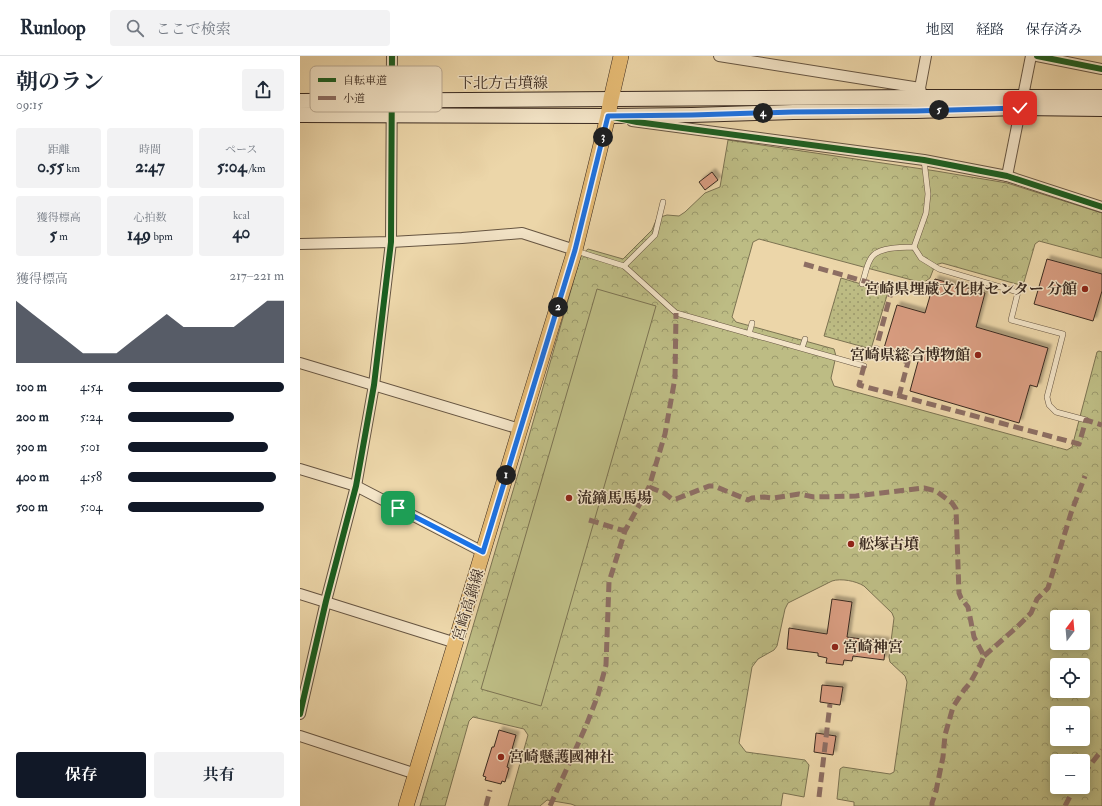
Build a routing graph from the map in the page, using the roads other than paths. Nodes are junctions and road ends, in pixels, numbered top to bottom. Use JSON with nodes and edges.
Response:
{"nodes":[{"id":1,"x":621,"y":56,"type":"edge"},
{"id":2,"x":719,"y":56,"type":"edge"},
{"id":3,"x":926,"y":56,"type":"edge"},
{"id":4,"x":1030,"y":56,"type":"edge"},
{"id":5,"x":1037,"y":56,"type":"edge"},
{"id":6,"x":1102,"y":69,"type":"edge"},
{"id":7,"x":921,"y":92,"type":"junction"},
{"id":8,"x":1102,"y":97,"type":"edge"},
{"id":9,"x":611,"y":100,"type":"junction"},
{"id":10,"x":442,"y":101,"type":"edge"},
{"id":11,"x":1022,"y":102,"type":"junction"},
{"id":12,"x":1102,"y":109,"type":"edge"},
{"id":13,"x":392,"y":112,"type":"edge"},
{"id":14,"x":300,"y":115,"type":"edge"},
{"id":15,"x":392,"y":116,"type":"junction"},
{"id":16,"x":608,"y":116,"type":"junction"},
{"id":17,"x":924,"y":160,"type":"junction"},
{"id":18,"x":1007,"y":176,"type":"junction"},
{"id":19,"x":663,"y":202,"type":"dead end"},
{"id":20,"x":1102,"y":207,"type":"edge"},
{"id":21,"x":391,"y":242,"type":"junction"},
{"id":22,"x":300,"y":244,"type":"edge"},
{"id":23,"x":914,"y":247,"type":"junction"},
{"id":24,"x":575,"y":250,"type":"junction"},
{"id":25,"x":624,"y":266,"type":"junction"},
{"id":26,"x":862,"y":284,"type":"dead end"},
{"id":27,"x":752,"y":324,"type":"dead end"},
{"id":28,"x":749,"y":334,"type":"junction"},
{"id":29,"x":805,"y":338,"type":"dead end"},
{"id":30,"x":802,"y":348,"type":"junction"},
{"id":31,"x":300,"y":363,"type":"edge"},
{"id":32,"x":864,"y":366,"type":"dead end"},
{"id":33,"x":374,"y":385,"type":"junction"},
{"id":34,"x":1086,"y":420,"type":"dead end"},
{"id":35,"x":520,"y":429,"type":"junction"},
{"id":36,"x":300,"y":468,"type":"edge"},
{"id":37,"x":356,"y":486,"type":"junction"},
{"id":38,"x":483,"y":552,"type":"junction"},
{"id":39,"x":300,"y":594,"type":"edge"},
{"id":40,"x":326,"y":601,"type":"junction"},
{"id":41,"x":456,"y":643,"type":"junction"},
{"id":42,"x":300,"y":714,"type":"edge"},
{"id":43,"x":300,"y":736,"type":"edge"},
{"id":44,"x":416,"y":774,"type":"junction"},
{"id":45,"x":406,"y":806,"type":"edge"}],
"edges":[{"from":1,"to":9,"type":"main road","name":"宮崎高鍋線"},
{"from":2,"to":7,"type":"street"},
{"from":3,"to":7,"type":"street"},
{"from":4,"to":11,"type":"street"},
{"from":5,"to":6,"type":"street"},
{"from":7,"to":9,"type":"street","name":"下北方古墳線"},
{"from":7,"to":11,"type":"street","name":"下北方古墳線"},
{"from":8,"to":11,"type":"street"},
{"from":9,"to":10,"type":"street","name":"下北方古墳線"},
{"from":9,"to":16,"type":"main road","name":"宮崎高鍋線"},
{"from":11,"to":12,"type":"street"},
{"from":11,"to":16,"type":"street"},
{"from":11,"to":18,"type":"street"},
{"from":13,"to":15,"type":"street"},
{"from":14,"to":15,"type":"street"},
{"from":15,"to":16,"type":"street"},
{"from":15,"to":21,"type":"street"},
{"from":16,"to":17,"type":"street"},
{"from":16,"to":24,"type":"main road","name":"宮崎高鍋線"},
{"from":17,"to":18,"type":"street"},
{"from":17,"to":23,"type":"lane"},
{"from":18,"to":20,"type":"street"},
{"from":19,"to":25,"type":"lane"},
{"from":21,"to":22,"type":"street"},
{"from":21,"to":24,"type":"street"},
{"from":21,"to":33,"type":"street"},
{"from":23,"to":26,"type":"lane"},
{"from":23,"to":34,"type":"lane"},
{"from":24,"to":25,"type":"lane"},
{"from":24,"to":35,"type":"main road","name":"宮崎高鍋線"},
{"from":25,"to":28,"type":"lane"},
{"from":27,"to":28,"type":"lane"},
{"from":28,"to":30,"type":"lane"},
{"from":29,"to":30,"type":"lane"},
{"from":30,"to":32,"type":"lane"},
{"from":31,"to":33,"type":"street"},
{"from":33,"to":35,"type":"street"},
{"from":33,"to":37,"type":"street"},
{"from":35,"to":38,"type":"main road","name":"宮崎高鍋線"},
{"from":36,"to":37,"type":"street"},
{"from":37,"to":38,"type":"street"},
{"from":37,"to":40,"type":"street"},
{"from":38,"to":41,"type":"main road","name":"宮崎高鍋線"},
{"from":39,"to":40,"type":"street"},
{"from":40,"to":41,"type":"street"},
{"from":40,"to":42,"type":"street"},
{"from":41,"to":44,"type":"main road","name":"宮崎高鍋線"},
{"from":43,"to":44,"type":"street"},
{"from":44,"to":45,"type":"main road","name":"宮崎高鍋線"}]}
